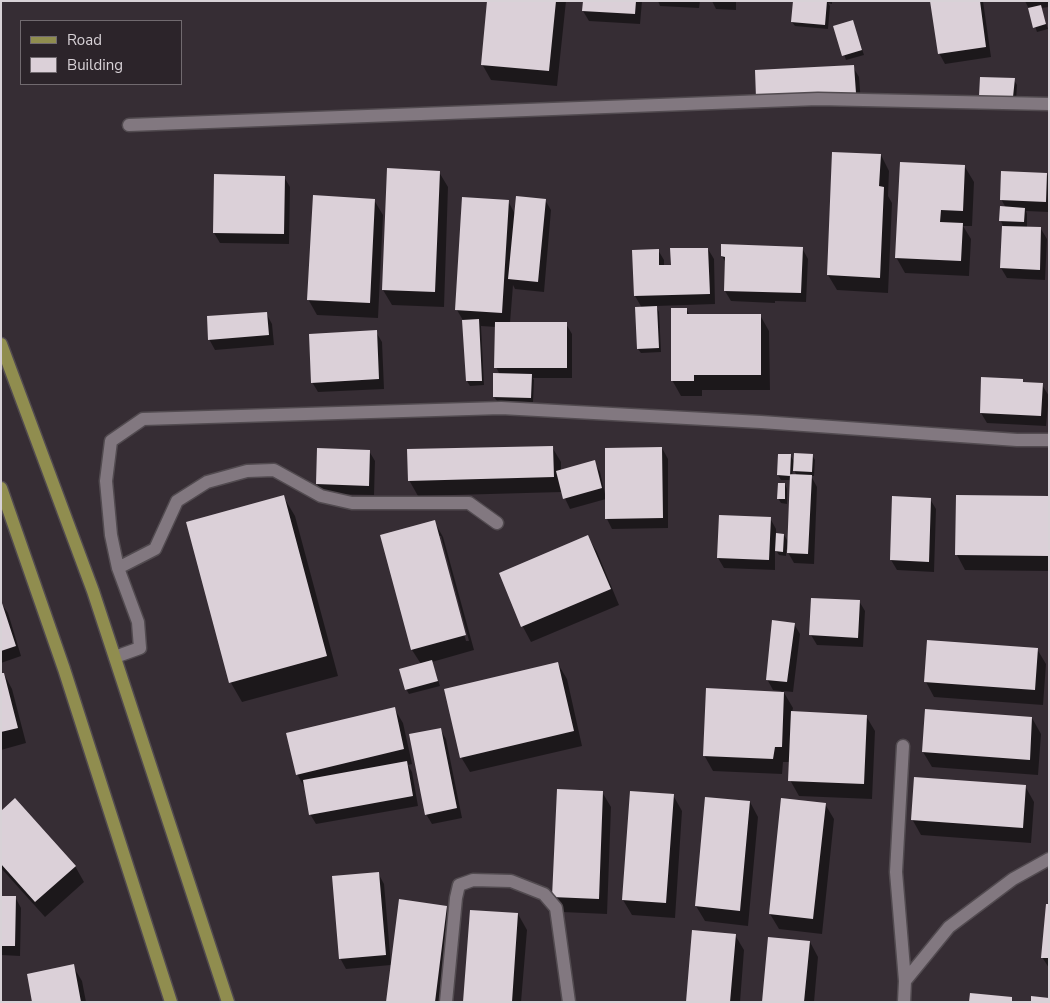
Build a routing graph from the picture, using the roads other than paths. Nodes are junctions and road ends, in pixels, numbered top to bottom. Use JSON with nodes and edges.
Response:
{"nodes":[{"id":1,"x":1049,"y":104,"type":"edge"},
{"id":2,"x":128,"y":125,"type":"dead end"},
{"id":3,"x":1,"y":344,"type":"edge"},
{"id":4,"x":1049,"y":440,"type":"edge"},
{"id":5,"x":1,"y":488,"type":"edge"},
{"id":6,"x":497,"y":523,"type":"dead end"},
{"id":7,"x":118,"y":568,"type":"junction"},
{"id":8,"x":115,"y":657,"type":"junction"},
{"id":9,"x":903,"y":746,"type":"dead end"},
{"id":10,"x":1049,"y":859,"type":"edge"},
{"id":11,"x":905,"y":981,"type":"junction"},
{"id":12,"x":171,"y":1002,"type":"edge"},
{"id":13,"x":228,"y":1002,"type":"edge"},
{"id":14,"x":446,"y":1002,"type":"edge"},
{"id":15,"x":569,"y":1002,"type":"edge"},
{"id":16,"x":904,"y":1002,"type":"edge"}],
"edges":[{"from":1,"to":2,"type":"street"},
{"from":3,"to":8,"type":"main road"},
{"from":4,"to":7,"type":"street"},
{"from":5,"to":12,"type":"main road"},
{"from":6,"to":7,"type":"street"},
{"from":7,"to":8,"type":"street"},
{"from":8,"to":13,"type":"main road"},
{"from":9,"to":11,"type":"street"},
{"from":10,"to":11,"type":"street"},
{"from":11,"to":16,"type":"street"},
{"from":14,"to":15,"type":"street"}]}
